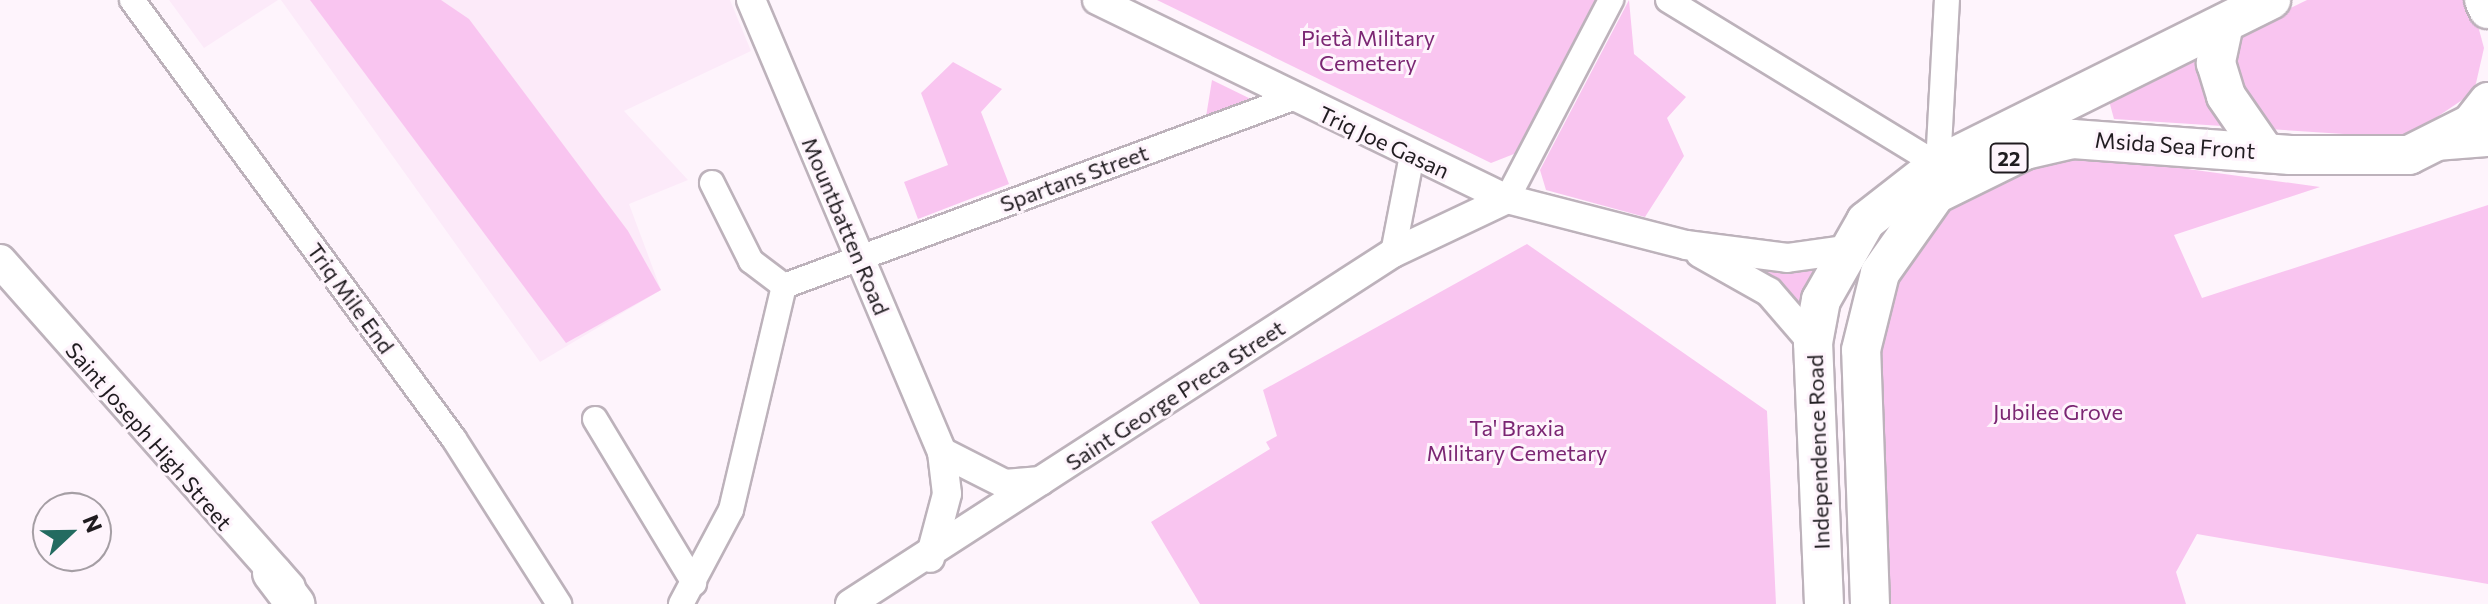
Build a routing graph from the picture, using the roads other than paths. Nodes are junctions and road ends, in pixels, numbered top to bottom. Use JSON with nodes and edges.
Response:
{"nodes":[{"id":1,"x":132,"y":0,"type":"edge"},
{"id":2,"x":751,"y":0,"type":"edge"},
{"id":3,"x":1097,"y":0,"type":"edge"},
{"id":4,"x":1611,"y":0,"type":"edge"},
{"id":5,"x":1668,"y":0,"type":"edge"},
{"id":6,"x":1947,"y":0,"type":"edge"},
{"id":7,"x":2271,"y":0,"type":"edge"},
{"id":8,"x":2484,"y":0,"type":"edge"},
{"id":9,"x":2488,"y":9,"type":"edge"},
{"id":10,"x":2224,"y":24,"type":"junction"},
{"id":11,"x":1290,"y":99,"type":"junction"},
{"id":12,"x":2488,"y":102,"type":"edge"},
{"id":13,"x":2488,"y":142,"type":"edge"},
{"id":14,"x":2427,"y":147,"type":"junction"},
{"id":15,"x":2264,"y":151,"type":"junction"},
{"id":16,"x":1412,"y":155,"type":"junction"},
{"id":17,"x":1938,"y":165,"type":"junction"},
{"id":18,"x":712,"y":183,"type":"dead end"},
{"id":19,"x":1507,"y":199,"type":"junction"},
{"id":20,"x":1686,"y":245,"type":"junction"},
{"id":21,"x":1845,"y":250,"type":"junction"},
{"id":22,"x":1393,"y":253,"type":"junction"},
{"id":23,"x":858,"y":256,"type":"junction"},
{"id":24,"x":0,"y":261,"type":"edge"},
{"id":25,"x":784,"y":286,"type":"junction"},
{"id":26,"x":1821,"y":300,"type":"joint"},
{"id":27,"x":1813,"y":343,"type":"junction"},
{"id":28,"x":1861,"y":350,"type":"joint"},
{"id":29,"x":595,"y":419,"type":"dead end"},
{"id":30,"x":942,"y":452,"type":"junction"},
{"id":31,"x":1042,"y":481,"type":"junction"},
{"id":32,"x":930,"y":558,"type":"junction"},
{"id":33,"x":272,"y":573,"type":"junction"},
{"id":34,"x":694,"y":583,"type":"junction"},
{"id":35,"x":295,"y":604,"type":"edge"},
{"id":36,"x":306,"y":604,"type":"edge"},
{"id":37,"x":559,"y":604,"type":"edge"},
{"id":38,"x":681,"y":604,"type":"edge"},
{"id":39,"x":850,"y":604,"type":"edge"},
{"id":40,"x":1824,"y":604,"type":"edge"},
{"id":41,"x":1870,"y":604,"type":"edge"}],
"edges":[{"from":1,"to":37,"type":"street","name":"Triq Mile End"},
{"from":2,"to":23,"type":"street","name":"Mountbatten Road"},
{"from":3,"to":11,"type":"street","name":"Triq Joe Gasan"},
{"from":4,"to":19,"type":"street"},
{"from":5,"to":17,"type":"street"},
{"from":6,"to":17,"type":"street"},
{"from":7,"to":10,"type":"highway","name":"Msida Sea Front","number":"22"},
{"from":8,"to":9,"type":"highway"},
{"from":10,"to":15,"type":"highway"},
{"from":10,"to":17,"type":"highway","name":"Msida Sea Front","number":"22"},
{"from":11,"to":16,"type":"street","name":"Triq Joe Gasan"},
{"from":11,"to":23,"type":"street","name":"Spartans Street"},
{"from":12,"to":14,"type":"highway","name":"Msida Sea Front","number":"22"},
{"from":13,"to":14,"type":"street"},
{"from":14,"to":15,"type":"highway","name":"Msida Sea Front","number":"22"},
{"from":15,"to":28,"type":"highway","name":"Msida Sea Front","number":"22"},
{"from":16,"to":19,"type":"street","name":"Triq Joe Gasan"},
{"from":16,"to":22,"type":"street"},
{"from":17,"to":21,"type":"highway","name":"Msida Sea Front","number":"22"},
{"from":18,"to":25,"type":"street"},
{"from":19,"to":20,"type":"street","name":"Triq Joe Gasan"},
{"from":19,"to":22,"type":"street","name":"Saint George Preca Street"},
{"from":20,"to":21,"type":"street","name":"Triq Joe Gasan"},
{"from":20,"to":27,"type":"street","name":"Triq Joe Gasan"},
{"from":21,"to":26,"type":"highway","name":"Msida Sea Front","number":"22"},
{"from":22,"to":31,"type":"street","name":"Saint George Preca Street"},
{"from":23,"to":25,"type":"street","name":"Spartans Street"},
{"from":23,"to":30,"type":"street","name":"Mountbatten Road"},
{"from":24,"to":33,"type":"main road","name":"Saint Joseph High Street"},
{"from":25,"to":34,"type":"street"},
{"from":26,"to":27,"type":"highway","name":"Independence Road"},
{"from":27,"to":40,"type":"highway","name":"Independence Road"},
{"from":28,"to":41,"type":"highway","name":"Independence Road"},
{"from":29,"to":34,"type":"street"},
{"from":30,"to":31,"type":"street"},
{"from":30,"to":32,"type":"street","name":"Mountbatten Road"},
{"from":31,"to":32,"type":"street","name":"Saint George Preca Street"},
{"from":32,"to":39,"type":"street","name":"Saint George Preca Street"},
{"from":33,"to":35,"type":"highway"},
{"from":33,"to":36,"type":"main road","name":"Saint Joseph High Street"},
{"from":34,"to":38,"type":"street"}]}
